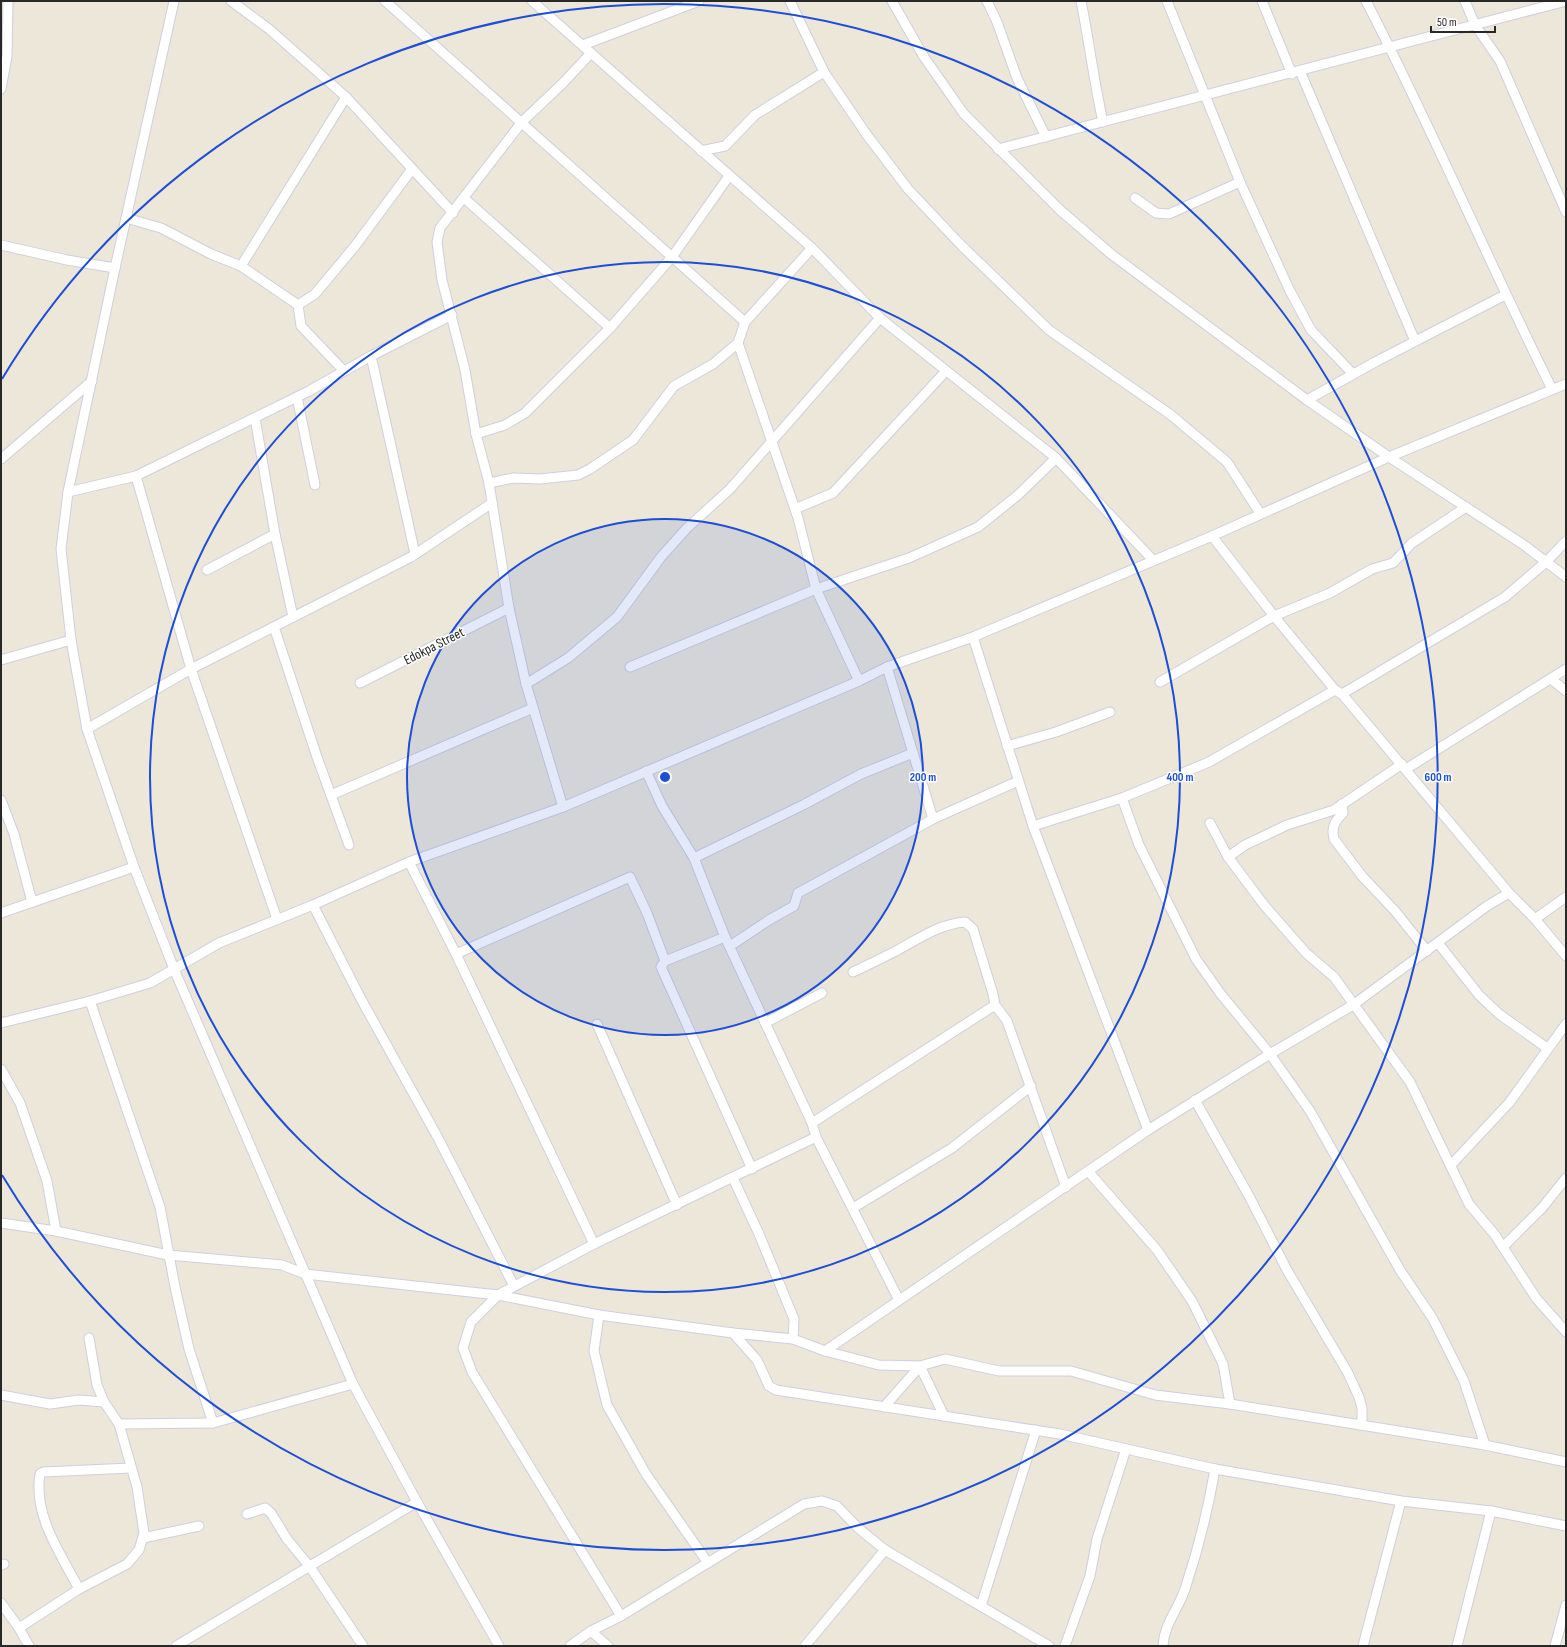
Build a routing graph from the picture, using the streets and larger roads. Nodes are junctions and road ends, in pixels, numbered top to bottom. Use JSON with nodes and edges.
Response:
{"nodes":[{"id":1,"x":8,"y":1,"type":"edge"},
{"id":2,"x":174,"y":1,"type":"edge"},
{"id":3,"x":231,"y":1,"type":"edge"},
{"id":4,"x":385,"y":1,"type":"edge"},
{"id":5,"x":532,"y":1,"type":"edge"},
{"id":6,"x":699,"y":1,"type":"edge"},
{"id":7,"x":790,"y":1,"type":"edge"},
{"id":8,"x":892,"y":1,"type":"edge"},
{"id":9,"x":987,"y":1,"type":"edge"},
{"id":10,"x":1081,"y":1,"type":"edge"},
{"id":11,"x":1167,"y":1,"type":"edge"},
{"id":12,"x":1262,"y":1,"type":"edge"},
{"id":13,"x":1366,"y":1,"type":"edge"},
{"id":14,"x":1465,"y":1,"type":"edge"},
{"id":15,"x":1566,"y":1,"type":"edge"},
{"id":16,"x":1475,"y":25,"type":"junction"},
{"id":17,"x":583,"y":45,"type":"junction"},
{"id":18,"x":1391,"y":48,"type":"junction"},
{"id":19,"x":591,"y":53,"type":"junction"},
{"id":20,"x":824,"y":72,"type":"junction"},
{"id":21,"x":1296,"y":72,"type":"junction"},
{"id":22,"x":1,"y":89,"type":"edge"},
{"id":23,"x":1206,"y":96,"type":"junction"},
{"id":24,"x":346,"y":97,"type":"junction"},
{"id":25,"x":522,"y":122,"type":"junction"},
{"id":26,"x":1103,"y":122,"type":"junction"},
{"id":27,"x":1046,"y":137,"type":"junction"},
{"id":28,"x":998,"y":149,"type":"junction"},
{"id":29,"x":701,"y":152,"type":"junction"},
{"id":30,"x":412,"y":169,"type":"junction"},
{"id":31,"x":729,"y":176,"type":"junction"},
{"id":32,"x":1240,"y":182,"type":"junction"},
{"id":33,"x":464,"y":198,"type":"junction"},
{"id":34,"x":1135,"y":198,"type":"dead end"},
{"id":35,"x":1566,"y":212,"type":"edge"},
{"id":36,"x":453,"y":213,"type":"junction"},
{"id":37,"x":126,"y":218,"type":"junction"},
{"id":38,"x":1,"y":244,"type":"edge"},
{"id":39,"x":812,"y":248,"type":"junction"},
{"id":40,"x":672,"y":257,"type":"junction"},
{"id":41,"x":241,"y":266,"type":"junction"},
{"id":42,"x":115,"y":268,"type":"junction"},
{"id":43,"x":1505,"y":295,"type":"junction"},
{"id":44,"x":298,"y":305,"type":"junction"},
{"id":45,"x":452,"y":315,"type":"junction"},
{"id":46,"x":880,"y":318,"type":"junction"},
{"id":47,"x":745,"y":322,"type":"junction"},
{"id":48,"x":610,"y":328,"type":"junction"},
{"id":49,"x":1415,"y":341,"type":"junction"},
{"id":50,"x":738,"y":343,"type":"junction"},
{"id":51,"x":371,"y":356,"type":"junction"},
{"id":52,"x":344,"y":371,"type":"junction"},
{"id":53,"x":946,"y":371,"type":"junction"},
{"id":54,"x":1353,"y":374,"type":"junction"},
{"id":55,"x":92,"y":381,"type":"junction"},
{"id":56,"x":1566,"y":384,"type":"edge"},
{"id":57,"x":1552,"y":389,"type":"junction"},
{"id":58,"x":297,"y":397,"type":"junction"},
{"id":59,"x":1308,"y":400,"type":"junction"},
{"id":60,"x":255,"y":418,"type":"junction"},
{"id":61,"x":476,"y":434,"type":"junction"},
{"id":62,"x":771,"y":440,"type":"junction"},
{"id":63,"x":1389,"y":457,"type":"junction"},
{"id":64,"x":1056,"y":458,"type":"junction"},
{"id":65,"x":1,"y":459,"type":"edge"},
{"id":66,"x":136,"y":476,"type":"junction"},
{"id":67,"x":489,"y":483,"type":"junction"},
{"id":68,"x":315,"y":485,"type":"dead end"},
{"id":69,"x":68,"y":492,"type":"junction"},
{"id":70,"x":492,"y":503,"type":"junction"},
{"id":71,"x":1466,"y":507,"type":"junction"},
{"id":72,"x":795,"y":509,"type":"junction"},
{"id":73,"x":1260,"y":513,"type":"junction"},
{"id":74,"x":275,"y":534,"type":"junction"},
{"id":75,"x":1212,"y":536,"type":"junction"},
{"id":76,"x":1566,"y":541,"type":"edge"},
{"id":77,"x":415,"y":554,"type":"junction"},
{"id":78,"x":1153,"y":560,"type":"junction"},
{"id":79,"x":1546,"y":562,"type":"junction"},
{"id":80,"x":207,"y":570,"type":"dead end"},
{"id":81,"x":1566,"y":577,"type":"edge"},
{"id":82,"x":816,"y":589,"type":"junction"},
{"id":83,"x":509,"y":608,"type":"junction"},
{"id":84,"x":1274,"y":616,"type":"junction"},
{"id":85,"x":293,"y":617,"type":"junction"},
{"id":86,"x":274,"y":627,"type":"junction"},
{"id":87,"x":973,"y":637,"type":"junction"},
{"id":88,"x":72,"y":640,"type":"junction"},
{"id":89,"x":1,"y":660,"type":"edge"},
{"id":90,"x":630,"y":667,"type":"dead end"},
{"id":91,"x":887,"y":667,"type":"junction"},
{"id":92,"x":192,"y":669,"type":"junction"},
{"id":93,"x":1566,"y":669,"type":"edge"},
{"id":94,"x":1551,"y":679,"type":"junction"},
{"id":95,"x":859,"y":681,"type":"junction"},
{"id":96,"x":1160,"y":682,"type":"dead end"},
{"id":97,"x":360,"y":683,"type":"dead end"},
{"id":98,"x":526,"y":684,"type":"junction"},
{"id":99,"x":1566,"y":691,"type":"edge"},
{"id":100,"x":1338,"y":692,"type":"junction"},
{"id":101,"x":533,"y":708,"type":"junction"},
{"id":102,"x":1110,"y":712,"type":"dead end"},
{"id":103,"x":87,"y":729,"type":"junction"},
{"id":104,"x":1007,"y":746,"type":"junction"},
{"id":105,"x":913,"y":753,"type":"junction"},
{"id":106,"x":1404,"y":767,"type":"junction"},
{"id":107,"x":646,"y":771,"type":"junction"},
{"id":108,"x":1018,"y":781,"type":"junction"},
{"id":109,"x":331,"y":795,"type":"junction"},
{"id":110,"x":1122,"y":798,"type":"junction"},
{"id":111,"x":1,"y":800,"type":"edge"},
{"id":112,"x":1342,"y":804,"type":"junction"},
{"id":113,"x":563,"y":807,"type":"junction"},
{"id":114,"x":933,"y":819,"type":"junction"},
{"id":115,"x":1210,"y":824,"type":"dead end"},
{"id":116,"x":1033,"y":826,"type":"junction"},
{"id":117,"x":348,"y":845,"type":"dead end"},
{"id":118,"x":1228,"y":857,"type":"junction"},
{"id":119,"x":694,"y":858,"type":"junction"},
{"id":120,"x":409,"y":862,"type":"junction"},
{"id":121,"x":134,"y":867,"type":"junction"},
{"id":122,"x":1509,"y":893,"type":"junction"},
{"id":123,"x":1566,"y":897,"type":"edge"},
{"id":124,"x":32,"y":902,"type":"junction"},
{"id":125,"x":313,"y":905,"type":"junction"},
{"id":126,"x":1,"y":913,"type":"edge"},
{"id":127,"x":277,"y":919,"type":"junction"},
{"id":128,"x":1535,"y":919,"type":"junction"},
{"id":129,"x":725,"y":937,"type":"junction"},
{"id":130,"x":1438,"y":943,"type":"junction"},
{"id":131,"x":730,"y":946,"type":"junction"},
{"id":132,"x":1427,"y":951,"type":"junction"},
{"id":133,"x":456,"y":954,"type":"junction"},
{"id":134,"x":1566,"y":956,"type":"edge"},
{"id":135,"x":665,"y":961,"type":"junction"},
{"id":136,"x":174,"y":969,"type":"junction"},
{"id":137,"x":854,"y":972,"type":"dead end"},
{"id":138,"x":822,"y":993,"type":"dead end"},
{"id":139,"x":90,"y":1001,"type":"junction"},
{"id":140,"x":1353,"y":1005,"type":"junction"},
{"id":141,"x":995,"y":1006,"type":"junction"},
{"id":142,"x":1,"y":1023,"type":"edge"},
{"id":143,"x":765,"y":1023,"type":"junction"},
{"id":144,"x":597,"y":1024,"type":"dead end"},
{"id":145,"x":1566,"y":1024,"type":"edge"},
{"id":146,"x":1547,"y":1048,"type":"junction"},
{"id":147,"x":1270,"y":1054,"type":"junction"},
{"id":148,"x":1,"y":1069,"type":"edge"},
{"id":149,"x":1031,"y":1086,"type":"junction"},
{"id":150,"x":1195,"y":1100,"type":"junction"},
{"id":151,"x":812,"y":1123,"type":"junction"},
{"id":152,"x":1148,"y":1130,"type":"junction"},
{"id":153,"x":816,"y":1138,"type":"junction"},
{"id":154,"x":1451,"y":1165,"type":"junction"},
{"id":155,"x":752,"y":1169,"type":"junction"},
{"id":156,"x":1088,"y":1171,"type":"junction"},
{"id":157,"x":733,"y":1178,"type":"junction"},
{"id":158,"x":1566,"y":1178,"type":"edge"},
{"id":159,"x":1066,"y":1186,"type":"junction"},
{"id":160,"x":677,"y":1205,"type":"junction"},
{"id":161,"x":853,"y":1208,"type":"junction"},
{"id":162,"x":1,"y":1223,"type":"edge"},
{"id":163,"x":56,"y":1232,"type":"junction"},
{"id":164,"x":594,"y":1244,"type":"junction"},
{"id":165,"x":1503,"y":1247,"type":"junction"},
{"id":166,"x":168,"y":1255,"type":"junction"},
{"id":167,"x":305,"y":1274,"type":"junction"},
{"id":168,"x":514,"y":1286,"type":"junction"},
{"id":169,"x":498,"y":1295,"type":"junction"},
{"id":170,"x":899,"y":1300,"type":"junction"},
{"id":171,"x":599,"y":1315,"type":"junction"},
{"id":172,"x":1566,"y":1332,"type":"edge"},
{"id":173,"x":733,"y":1333,"type":"junction"},
{"id":174,"x":89,"y":1338,"type":"dead end"},
{"id":175,"x":793,"y":1339,"type":"junction"},
{"id":176,"x":825,"y":1351,"type":"junction"},
{"id":177,"x":920,"y":1366,"type":"junction"},
{"id":178,"x":353,"y":1384,"type":"junction"},
{"id":179,"x":1,"y":1395,"type":"edge"},
{"id":180,"x":104,"y":1402,"type":"junction"},
{"id":181,"x":1230,"y":1404,"type":"junction"},
{"id":182,"x":884,"y":1407,"type":"junction"},
{"id":183,"x":944,"y":1416,"type":"junction"},
{"id":184,"x":213,"y":1423,"type":"junction"},
{"id":185,"x":119,"y":1424,"type":"junction"},
{"id":186,"x":1360,"y":1425,"type":"junction"},
{"id":187,"x":1036,"y":1430,"type":"junction"},
{"id":188,"x":1485,"y":1445,"type":"junction"},
{"id":189,"x":1126,"y":1449,"type":"junction"},
{"id":190,"x":1566,"y":1462,"type":"edge"},
{"id":191,"x":131,"y":1468,"type":"junction"},
{"id":192,"x":1215,"y":1469,"type":"junction"},
{"id":193,"x":1401,"y":1501,"type":"junction"},
{"id":194,"x":417,"y":1502,"type":"junction"},
{"id":195,"x":1491,"y":1511,"type":"junction"},
{"id":196,"x":247,"y":1514,"type":"dead end"},
{"id":197,"x":199,"y":1526,"type":"dead end"},
{"id":198,"x":1566,"y":1526,"type":"edge"},
{"id":199,"x":143,"y":1538,"type":"junction"},
{"id":200,"x":885,"y":1550,"type":"junction"},
{"id":201,"x":708,"y":1563,"type":"junction"},
{"id":202,"x":310,"y":1567,"type":"junction"},
{"id":203,"x":79,"y":1590,"type":"junction"},
{"id":204,"x":1,"y":1603,"type":"edge"},
{"id":205,"x":1566,"y":1605,"type":"edge"},
{"id":206,"x":981,"y":1606,"type":"junction"},
{"id":207,"x":622,"y":1616,"type":"junction"},
{"id":208,"x":19,"y":1628,"type":"junction"},
{"id":209,"x":592,"y":1631,"type":"junction"},
{"id":210,"x":1043,"y":1645,"type":"edge"},
{"id":211,"x":29,"y":1646,"type":"edge"},
{"id":212,"x":176,"y":1646,"type":"edge"},
{"id":213,"x":362,"y":1646,"type":"edge"},
{"id":214,"x":499,"y":1646,"type":"edge"},
{"id":215,"x":570,"y":1646,"type":"edge"},
{"id":216,"x":608,"y":1646,"type":"edge"},
{"id":217,"x":805,"y":1646,"type":"edge"},
{"id":218,"x":1065,"y":1646,"type":"edge"},
{"id":219,"x":1163,"y":1646,"type":"edge"},
{"id":220,"x":1363,"y":1646,"type":"edge"},
{"id":221,"x":1457,"y":1646,"type":"edge"},
{"id":222,"x":1555,"y":1646,"type":"edge"}],
"edges":[{"from":1,"to":22,"type":"street"},
{"from":2,"to":37,"type":"street"},
{"from":3,"to":24,"type":"street"},
{"from":4,"to":25,"type":"street"},
{"from":5,"to":17,"type":"street"},
{"from":6,"to":17,"type":"street"},
{"from":7,"to":20,"type":"street"},
{"from":8,"to":28,"type":"street"},
{"from":9,"to":27,"type":"street"},
{"from":10,"to":26,"type":"street"},
{"from":11,"to":23,"type":"street"},
{"from":12,"to":21,"type":"street"},
{"from":13,"to":18,"type":"street"},
{"from":14,"to":16,"type":"street"},
{"from":15,"to":16,"type":"street"},
{"from":16,"to":18,"type":"street"},
{"from":16,"to":35,"type":"street"},
{"from":17,"to":19,"type":"street"},
{"from":18,"to":21,"type":"street"},
{"from":18,"to":43,"type":"street"},
{"from":19,"to":25,"type":"street"},
{"from":19,"to":29,"type":"street"},
{"from":20,"to":29,"type":"street"},
{"from":20,"to":73,"type":"street"},
{"from":21,"to":23,"type":"street"},
{"from":21,"to":49,"type":"street"},
{"from":23,"to":26,"type":"street"},
{"from":23,"to":32,"type":"street"},
{"from":24,"to":30,"type":"street"},
{"from":24,"to":41,"type":"street"},
{"from":25,"to":33,"type":"street"},
{"from":25,"to":40,"type":"street"},
{"from":26,"to":27,"type":"street"},
{"from":27,"to":28,"type":"street"},
{"from":28,"to":59,"type":"street"},
{"from":29,"to":31,"type":"street"},
{"from":30,"to":36,"type":"street"},
{"from":30,"to":44,"type":"street"},
{"from":31,"to":39,"type":"street"},
{"from":31,"to":40,"type":"street"},
{"from":32,"to":34,"type":"street"},
{"from":32,"to":54,"type":"street"},
{"from":33,"to":36,"type":"street"},
{"from":33,"to":48,"type":"street"},
{"from":36,"to":45,"type":"street"},
{"from":37,"to":41,"type":"street"},
{"from":37,"to":42,"type":"street"},
{"from":38,"to":42,"type":"street"},
{"from":39,"to":46,"type":"street"},
{"from":39,"to":47,"type":"street"},
{"from":40,"to":47,"type":"street"},
{"from":40,"to":48,"type":"street"},
{"from":41,"to":44,"type":"street"},
{"from":42,"to":55,"type":"street"},
{"from":43,"to":49,"type":"street"},
{"from":43,"to":57,"type":"street"},
{"from":44,"to":52,"type":"street"},
{"from":45,"to":51,"type":"street"},
{"from":45,"to":61,"type":"street"},
{"from":46,"to":53,"type":"street"},
{"from":46,"to":62,"type":"street"},
{"from":47,"to":50,"type":"street"},
{"from":48,"to":61,"type":"street"},
{"from":49,"to":54,"type":"street"},
{"from":50,"to":62,"type":"street"},
{"from":50,"to":67,"type":"street"},
{"from":51,"to":52,"type":"street"},
{"from":51,"to":77,"type":"street"},
{"from":52,"to":58,"type":"street"},
{"from":53,"to":64,"type":"street"},
{"from":53,"to":72,"type":"street"},
{"from":54,"to":59,"type":"street"},
{"from":55,"to":65,"type":"street"},
{"from":55,"to":69,"type":"street"},
{"from":56,"to":57,"type":"street"},
{"from":57,"to":63,"type":"street"},
{"from":58,"to":60,"type":"street"},
{"from":58,"to":68,"type":"street"},
{"from":59,"to":63,"type":"street"},
{"from":60,"to":66,"type":"street"},
{"from":60,"to":74,"type":"street"},
{"from":61,"to":67,"type":"street"},
{"from":62,"to":72,"type":"street"},
{"from":62,"to":98,"type":"street"},
{"from":63,"to":71,"type":"street"},
{"from":63,"to":73,"type":"street"},
{"from":64,"to":78,"type":"street"},
{"from":64,"to":82,"type":"street"},
{"from":66,"to":69,"type":"street"},
{"from":66,"to":92,"type":"street"},
{"from":67,"to":70,"type":"street"},
{"from":69,"to":88,"type":"street"},
{"from":70,"to":77,"type":"street"},
{"from":70,"to":83,"type":"street"},
{"from":71,"to":79,"type":"street"},
{"from":71,"to":84,"type":"street"},
{"from":72,"to":82,"type":"street"},
{"from":73,"to":75,"type":"street"},
{"from":74,"to":80,"type":"street"},
{"from":74,"to":85,"type":"street"},
{"from":75,"to":78,"type":"street"},
{"from":75,"to":84,"type":"street"},
{"from":76,"to":79,"type":"street"},
{"from":77,"to":85,"type":"street"},
{"from":78,"to":87,"type":"street"},
{"from":79,"to":81,"type":"street"},
{"from":79,"to":100,"type":"street"},
{"from":82,"to":90,"type":"street"},
{"from":82,"to":95,"type":"street"},
{"from":83,"to":97,"type":"street","name":"Edokpa Street"},
{"from":83,"to":98,"type":"street"},
{"from":84,"to":96,"type":"street"},
{"from":84,"to":100,"type":"street"},
{"from":85,"to":86,"type":"street"},
{"from":86,"to":92,"type":"street"},
{"from":86,"to":109,"type":"street"},
{"from":87,"to":91,"type":"street"},
{"from":87,"to":104,"type":"street"},
{"from":88,"to":89,"type":"street"},
{"from":88,"to":103,"type":"street"},
{"from":91,"to":95,"type":"street"},
{"from":91,"to":105,"type":"street"},
{"from":92,"to":103,"type":"street"},
{"from":92,"to":127,"type":"street"},
{"from":93,"to":94,"type":"street"},
{"from":94,"to":99,"type":"street"},
{"from":94,"to":106,"type":"street"},
{"from":95,"to":107,"type":"street"},
{"from":98,"to":101,"type":"street"},
{"from":100,"to":106,"type":"street"},
{"from":100,"to":110,"type":"street"},
{"from":101,"to":109,"type":"street"},
{"from":101,"to":113,"type":"street"},
{"from":102,"to":104,"type":"street"},
{"from":103,"to":121,"type":"street"},
{"from":104,"to":108,"type":"street"},
{"from":105,"to":114,"type":"street"},
{"from":105,"to":119,"type":"street"},
{"from":106,"to":112,"type":"street"},
{"from":106,"to":122,"type":"street"},
{"from":107,"to":113,"type":"street"},
{"from":107,"to":119,"type":"street"},
{"from":108,"to":114,"type":"street"},
{"from":108,"to":116,"type":"street"},
{"from":109,"to":117,"type":"street"},
{"from":110,"to":116,"type":"street"},
{"from":110,"to":147,"type":"street"},
{"from":111,"to":124,"type":"street"},
{"from":112,"to":118,"type":"street"},
{"from":112,"to":132,"type":"street"},
{"from":113,"to":120,"type":"street"},
{"from":114,"to":131,"type":"street"},
{"from":115,"to":118,"type":"street"},
{"from":116,"to":152,"type":"street"},
{"from":118,"to":140,"type":"street"},
{"from":119,"to":129,"type":"street"},
{"from":120,"to":125,"type":"street"},
{"from":120,"to":133,"type":"street"},
{"from":121,"to":124,"type":"street"},
{"from":121,"to":136,"type":"street"},
{"from":122,"to":128,"type":"street"},
{"from":122,"to":130,"type":"street"},
{"from":123,"to":128,"type":"street"},
{"from":124,"to":126,"type":"street"},
{"from":125,"to":127,"type":"street"},
{"from":125,"to":168,"type":"street"},
{"from":127,"to":136,"type":"street"},
{"from":128,"to":134,"type":"street"},
{"from":129,"to":131,"type":"street"},
{"from":129,"to":135,"type":"street"},
{"from":130,"to":132,"type":"street"},
{"from":130,"to":146,"type":"street"},
{"from":131,"to":143,"type":"street"},
{"from":132,"to":140,"type":"street"},
{"from":133,"to":135,"type":"street"},
{"from":133,"to":164,"type":"street"},
{"from":135,"to":155,"type":"street"},
{"from":136,"to":139,"type":"street"},
{"from":136,"to":167,"type":"street"},
{"from":137,"to":141,"type":"street"},
{"from":138,"to":143,"type":"street"},
{"from":139,"to":142,"type":"street"},
{"from":139,"to":166,"type":"street"},
{"from":140,"to":147,"type":"street"},
{"from":140,"to":154,"type":"street"},
{"from":141,"to":149,"type":"street"},
{"from":141,"to":151,"type":"street"},
{"from":143,"to":151,"type":"street"},
{"from":144,"to":160,"type":"street"},
{"from":145,"to":146,"type":"street"},
{"from":146,"to":154,"type":"street"},
{"from":147,"to":150,"type":"street"},
{"from":147,"to":188,"type":"street"},
{"from":148,"to":163,"type":"street"},
{"from":149,"to":159,"type":"street"},
{"from":149,"to":161,"type":"street"},
{"from":150,"to":152,"type":"street"},
{"from":150,"to":186,"type":"street"},
{"from":151,"to":153,"type":"street"},
{"from":152,"to":156,"type":"street"},
{"from":153,"to":155,"type":"street"},
{"from":153,"to":161,"type":"street"},
{"from":154,"to":165,"type":"street"},
{"from":155,"to":157,"type":"street"},
{"from":156,"to":159,"type":"street"},
{"from":156,"to":181,"type":"street"},
{"from":157,"to":160,"type":"street"},
{"from":157,"to":175,"type":"street"},
{"from":158,"to":165,"type":"street"},
{"from":159,"to":170,"type":"street"},
{"from":160,"to":164,"type":"street"},
{"from":161,"to":170,"type":"street"},
{"from":162,"to":163,"type":"street"},
{"from":163,"to":166,"type":"street"},
{"from":164,"to":168,"type":"street"},
{"from":165,"to":172,"type":"street"},
{"from":166,"to":167,"type":"street"},
{"from":166,"to":184,"type":"street"},
{"from":167,"to":169,"type":"street"},
{"from":167,"to":178,"type":"street"},
{"from":168,"to":169,"type":"street"},
{"from":169,"to":171,"type":"street"},
{"from":169,"to":207,"type":"street"},
{"from":170,"to":176,"type":"street"},
{"from":171,"to":173,"type":"street"},
{"from":171,"to":201,"type":"street"},
{"from":173,"to":175,"type":"street"},
{"from":173,"to":182,"type":"street"},
{"from":174,"to":180,"type":"street"},
{"from":175,"to":176,"type":"street"},
{"from":176,"to":177,"type":"street"},
{"from":177,"to":181,"type":"street"},
{"from":177,"to":182,"type":"street"},
{"from":177,"to":183,"type":"street"},
{"from":178,"to":184,"type":"street"},
{"from":178,"to":194,"type":"street"},
{"from":179,"to":180,"type":"street"},
{"from":180,"to":185,"type":"street"},
{"from":181,"to":186,"type":"street"},
{"from":182,"to":183,"type":"street"},
{"from":183,"to":187,"type":"street"},
{"from":184,"to":185,"type":"street"},
{"from":185,"to":191,"type":"street"},
{"from":186,"to":188,"type":"street"},
{"from":187,"to":189,"type":"street"},
{"from":187,"to":206,"type":"street"},
{"from":188,"to":190,"type":"street"},
{"from":189,"to":192,"type":"street"},
{"from":189,"to":218,"type":"street"},
{"from":191,"to":199,"type":"street"},
{"from":191,"to":203,"type":"street"},
{"from":192,"to":193,"type":"street"},
{"from":192,"to":219,"type":"street"},
{"from":193,"to":195,"type":"street"},
{"from":193,"to":220,"type":"street"},
{"from":194,"to":202,"type":"street"},
{"from":194,"to":214,"type":"street"},
{"from":195,"to":198,"type":"street"},
{"from":195,"to":221,"type":"street"},
{"from":196,"to":202,"type":"street"},
{"from":197,"to":199,"type":"street"},
{"from":199,"to":203,"type":"street"},
{"from":200,"to":201,"type":"street"},
{"from":200,"to":206,"type":"street"},
{"from":200,"to":217,"type":"street"},
{"from":201,"to":207,"type":"street"},
{"from":202,"to":212,"type":"street"},
{"from":202,"to":213,"type":"street"},
{"from":203,"to":208,"type":"street"},
{"from":204,"to":208,"type":"street"},
{"from":205,"to":222,"type":"street"},
{"from":206,"to":210,"type":"street"},
{"from":207,"to":209,"type":"street"},
{"from":208,"to":211,"type":"street"},
{"from":209,"to":215,"type":"street"},
{"from":209,"to":216,"type":"street"}]}
